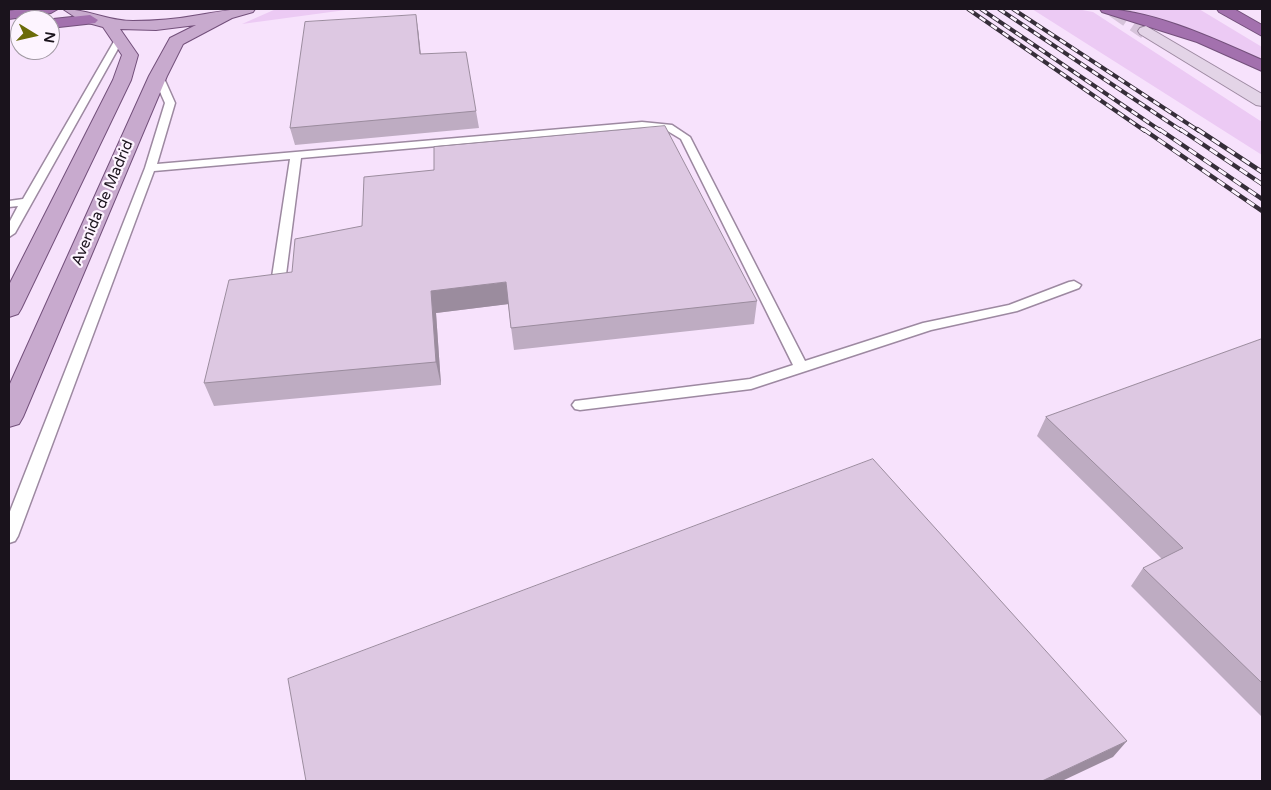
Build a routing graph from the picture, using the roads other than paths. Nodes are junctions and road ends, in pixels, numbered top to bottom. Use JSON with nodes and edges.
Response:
{"nodes":[{"id":1,"x":51,"y":9,"type":"edge"},
{"id":2,"x":70,"y":9,"type":"edge"},
{"id":3,"x":248,"y":9,"type":"edge"},
{"id":4,"x":1107,"y":9,"type":"edge"},
{"id":5,"x":1224,"y":9,"type":"edge"},
{"id":6,"x":1232,"y":9,"type":"edge"},
{"id":7,"x":1262,"y":13,"type":"edge"},
{"id":8,"x":9,"y":15,"type":"edge"},
{"id":9,"x":226,"y":16,"type":"junction"},
{"id":10,"x":90,"y":20,"type":"junction"},
{"id":11,"x":60,"y":22,"type":"edge"},
{"id":12,"x":114,"y":31,"type":"junction"},
{"id":13,"x":1146,"y":31,"type":"tunnel mouth"},
{"id":14,"x":1262,"y":31,"type":"edge"},
{"id":15,"x":1262,"y":66,"type":"edge"},
{"id":16,"x":158,"y":76,"type":"junction"},
{"id":17,"x":1262,"y":101,"type":"edge"},
{"id":18,"x":296,"y":154,"type":"junction"},
{"id":19,"x":150,"y":168,"type":"junction"},
{"id":20,"x":26,"y":202,"type":"junction"},
{"id":21,"x":9,"y":204,"type":"edge"},
{"id":22,"x":9,"y":233,"type":"edge"},
{"id":23,"x":1074,"y":285,"type":"dead end"},
{"id":24,"x":277,"y":290,"type":"edge"},
{"id":25,"x":9,"y":309,"type":"edge"},
{"id":26,"x":800,"y":367,"type":"junction"},
{"id":27,"x":580,"y":405,"type":"dead end"},
{"id":28,"x":9,"y":416,"type":"edge"},
{"id":29,"x":9,"y":536,"type":"edge"}],
"edges":[{"from":1,"to":8,"type":"highway"},
{"from":2,"to":10,"type":"main road"},
{"from":3,"to":9,"type":"main road"},
{"from":4,"to":15,"type":"highway"},
{"from":5,"to":14,"type":"highway"},
{"from":6,"to":7,"type":"highway"},
{"from":9,"to":12,"type":"main road"},
{"from":9,"to":16,"type":"main road","name":"Avenida de Madrid"},
{"from":10,"to":11,"type":"highway"},
{"from":10,"to":12,"type":"main road"},
{"from":12,"to":20,"type":"lane"},
{"from":12,"to":25,"type":"main road","name":"Avenida de Madrid"},
{"from":13,"to":17,"type":"street"},
{"from":16,"to":19,"type":"lane"},
{"from":16,"to":28,"type":"main road","name":"Avenida de Madrid"},
{"from":18,"to":19,"type":"lane"},
{"from":18,"to":24,"type":"lane"},
{"from":18,"to":26,"type":"lane"},
{"from":19,"to":29,"type":"lane"},
{"from":20,"to":21,"type":"lane"},
{"from":20,"to":22,"type":"lane"},
{"from":23,"to":26,"type":"lane"},
{"from":26,"to":27,"type":"lane"}]}
